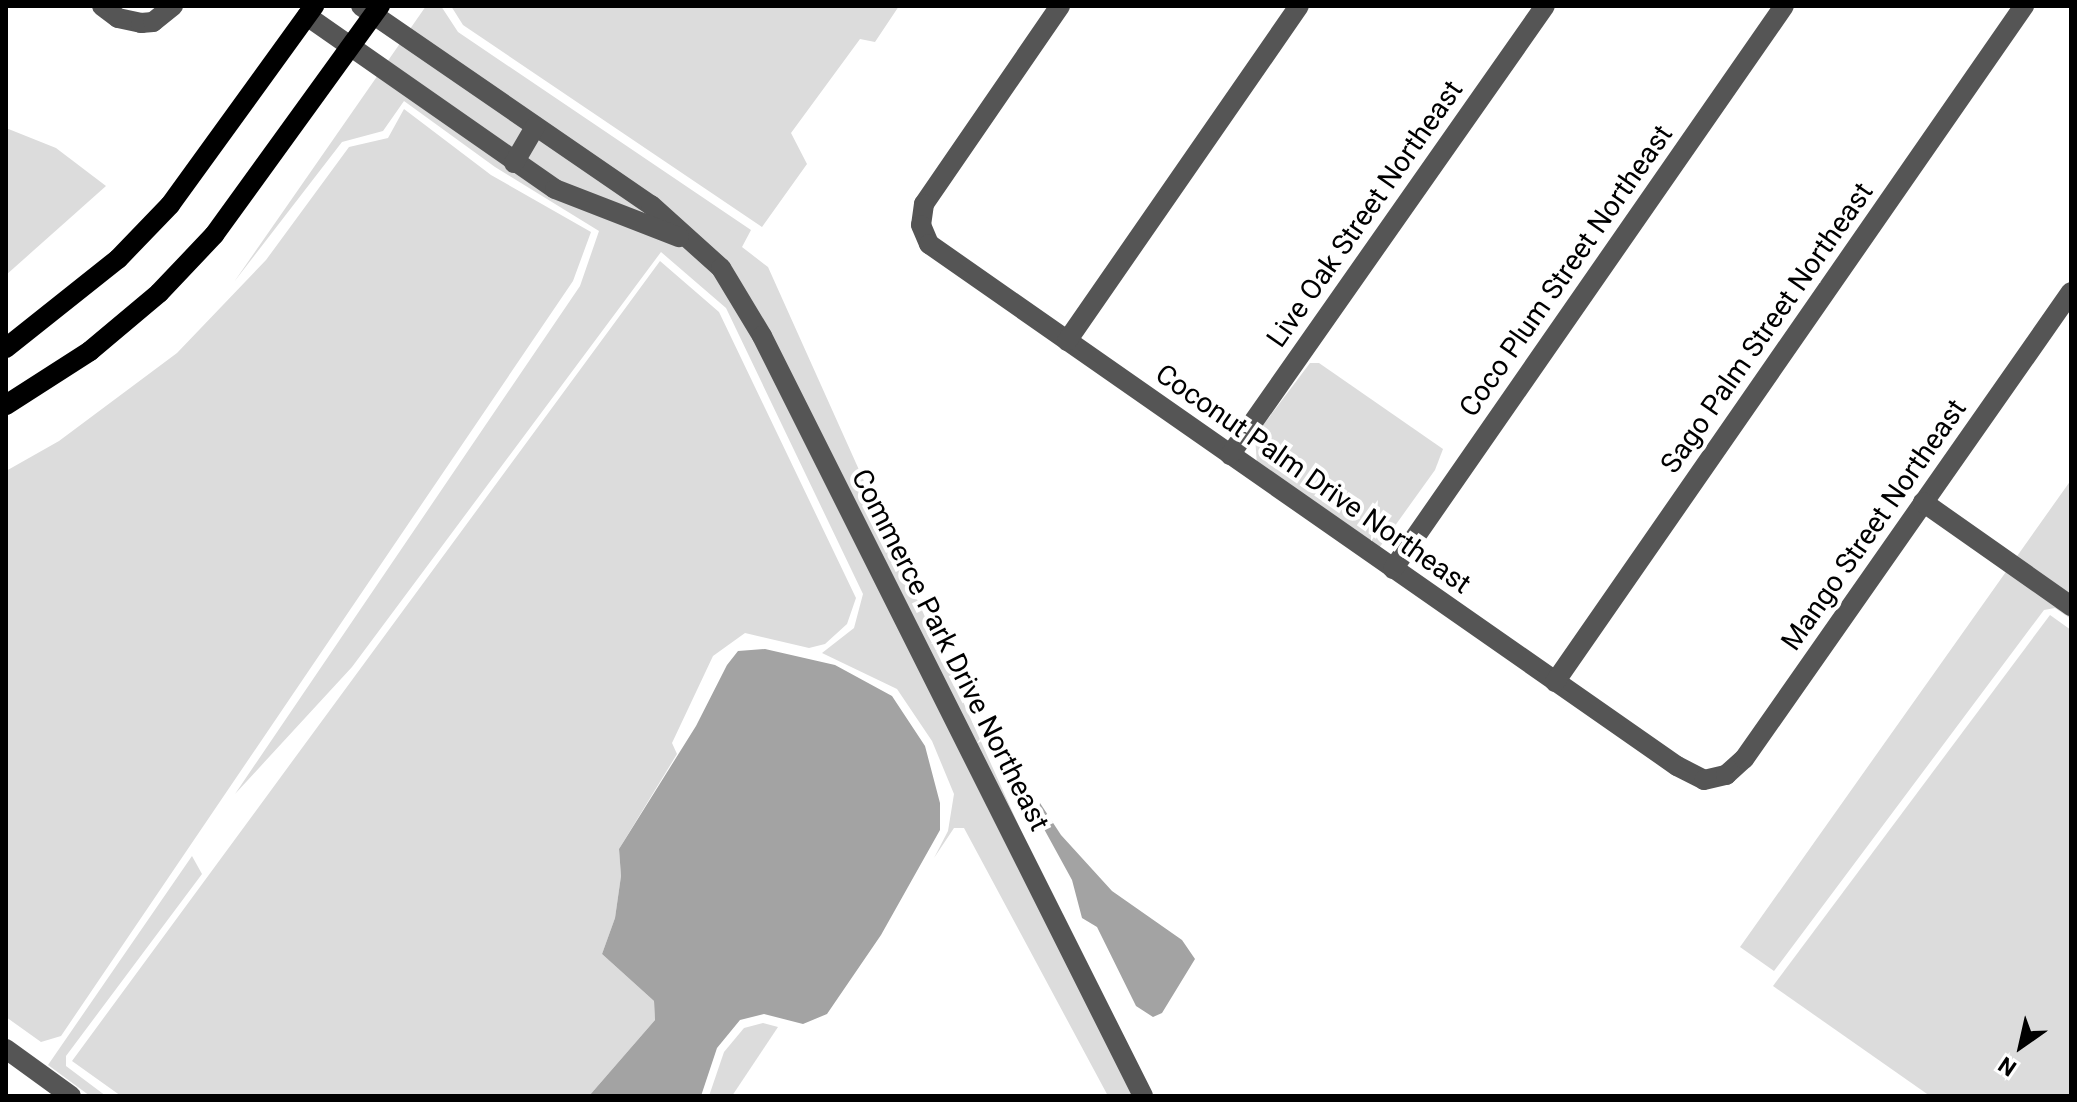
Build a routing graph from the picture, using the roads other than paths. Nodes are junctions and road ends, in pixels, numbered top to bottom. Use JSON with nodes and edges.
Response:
{"nodes":[{"id":1,"x":102,"y":6,"type":"edge"},
{"id":2,"x":1060,"y":6,"type":"edge"},
{"id":3,"x":1299,"y":6,"type":"edge"},
{"id":4,"x":1545,"y":6,"type":"edge"},
{"id":5,"x":1784,"y":6,"type":"edge"},
{"id":6,"x":2024,"y":6,"type":"edge"},
{"id":7,"x":371,"y":9,"type":"edge"},
{"id":8,"x":168,"y":11,"type":"edge"},
{"id":9,"x":311,"y":11,"type":"edge"},
{"id":10,"x":351,"y":46,"type":"junction"},
{"id":11,"x":535,"y":127,"type":"junction"},
{"id":12,"x":514,"y":163,"type":"junction"},
{"id":13,"x":690,"y":242,"type":"junction"},
{"id":14,"x":2071,"y":292,"type":"edge"},
{"id":15,"x":1067,"y":341,"type":"junction"},
{"id":16,"x":6,"y":348,"type":"edge"},
{"id":17,"x":6,"y":405,"type":"edge"},
{"id":18,"x":1230,"y":455,"type":"junction"},
{"id":19,"x":1923,"y":502,"type":"junction"},
{"id":20,"x":1393,"y":569,"type":"junction"},
{"id":21,"x":2071,"y":606,"type":"edge"},
{"id":22,"x":1555,"y":682,"type":"junction"},
{"id":23,"x":1714,"y":780,"type":"joint"},
{"id":24,"x":6,"y":1049,"type":"edge"},
{"id":25,"x":71,"y":1096,"type":"edge"},
{"id":26,"x":1143,"y":1096,"type":"edge"}],
"edges":[{"from":1,"to":8,"type":"street"},
{"from":2,"to":15,"type":"street","name":"Coconut Palm Drive Northeast"},
{"from":3,"to":15,"type":"street"},
{"from":4,"to":18,"type":"street","name":"Live Oak Street Northeast"},
{"from":5,"to":20,"type":"street","name":"Coco Plum Street Northeast"},
{"from":6,"to":22,"type":"street","name":"Sago Palm Street Northeast"},
{"from":7,"to":10,"type":"main road"},
{"from":7,"to":11,"type":"street","name":"Commerce Park Drive Northeast"},
{"from":9,"to":10,"type":"street","name":"Commerce Park Drive Northeast"},
{"from":9,"to":16,"type":"main road"},
{"from":10,"to":12,"type":"street","name":"Commerce Park Drive Northeast"},
{"from":10,"to":17,"type":"main road"},
{"from":11,"to":12,"type":"street"},
{"from":11,"to":13,"type":"street","name":"Commerce Park Drive Northeast"},
{"from":12,"to":13,"type":"street","name":"Commerce Park Drive Northeast"},
{"from":13,"to":26,"type":"street","name":"Commerce Park Drive Northeast"},
{"from":14,"to":19,"type":"street","name":"Mango Street Northeast"},
{"from":15,"to":18,"type":"street","name":"Coconut Palm Drive Northeast"},
{"from":18,"to":20,"type":"street","name":"Coconut Palm Drive Northeast"},
{"from":19,"to":21,"type":"street"},
{"from":19,"to":23,"type":"street","name":"Mango Street Northeast"},
{"from":20,"to":22,"type":"street","name":"Coconut Palm Drive Northeast"},
{"from":22,"to":23,"type":"street","name":"Coconut Palm Drive Northeast"},
{"from":24,"to":25,"type":"street"}]}
